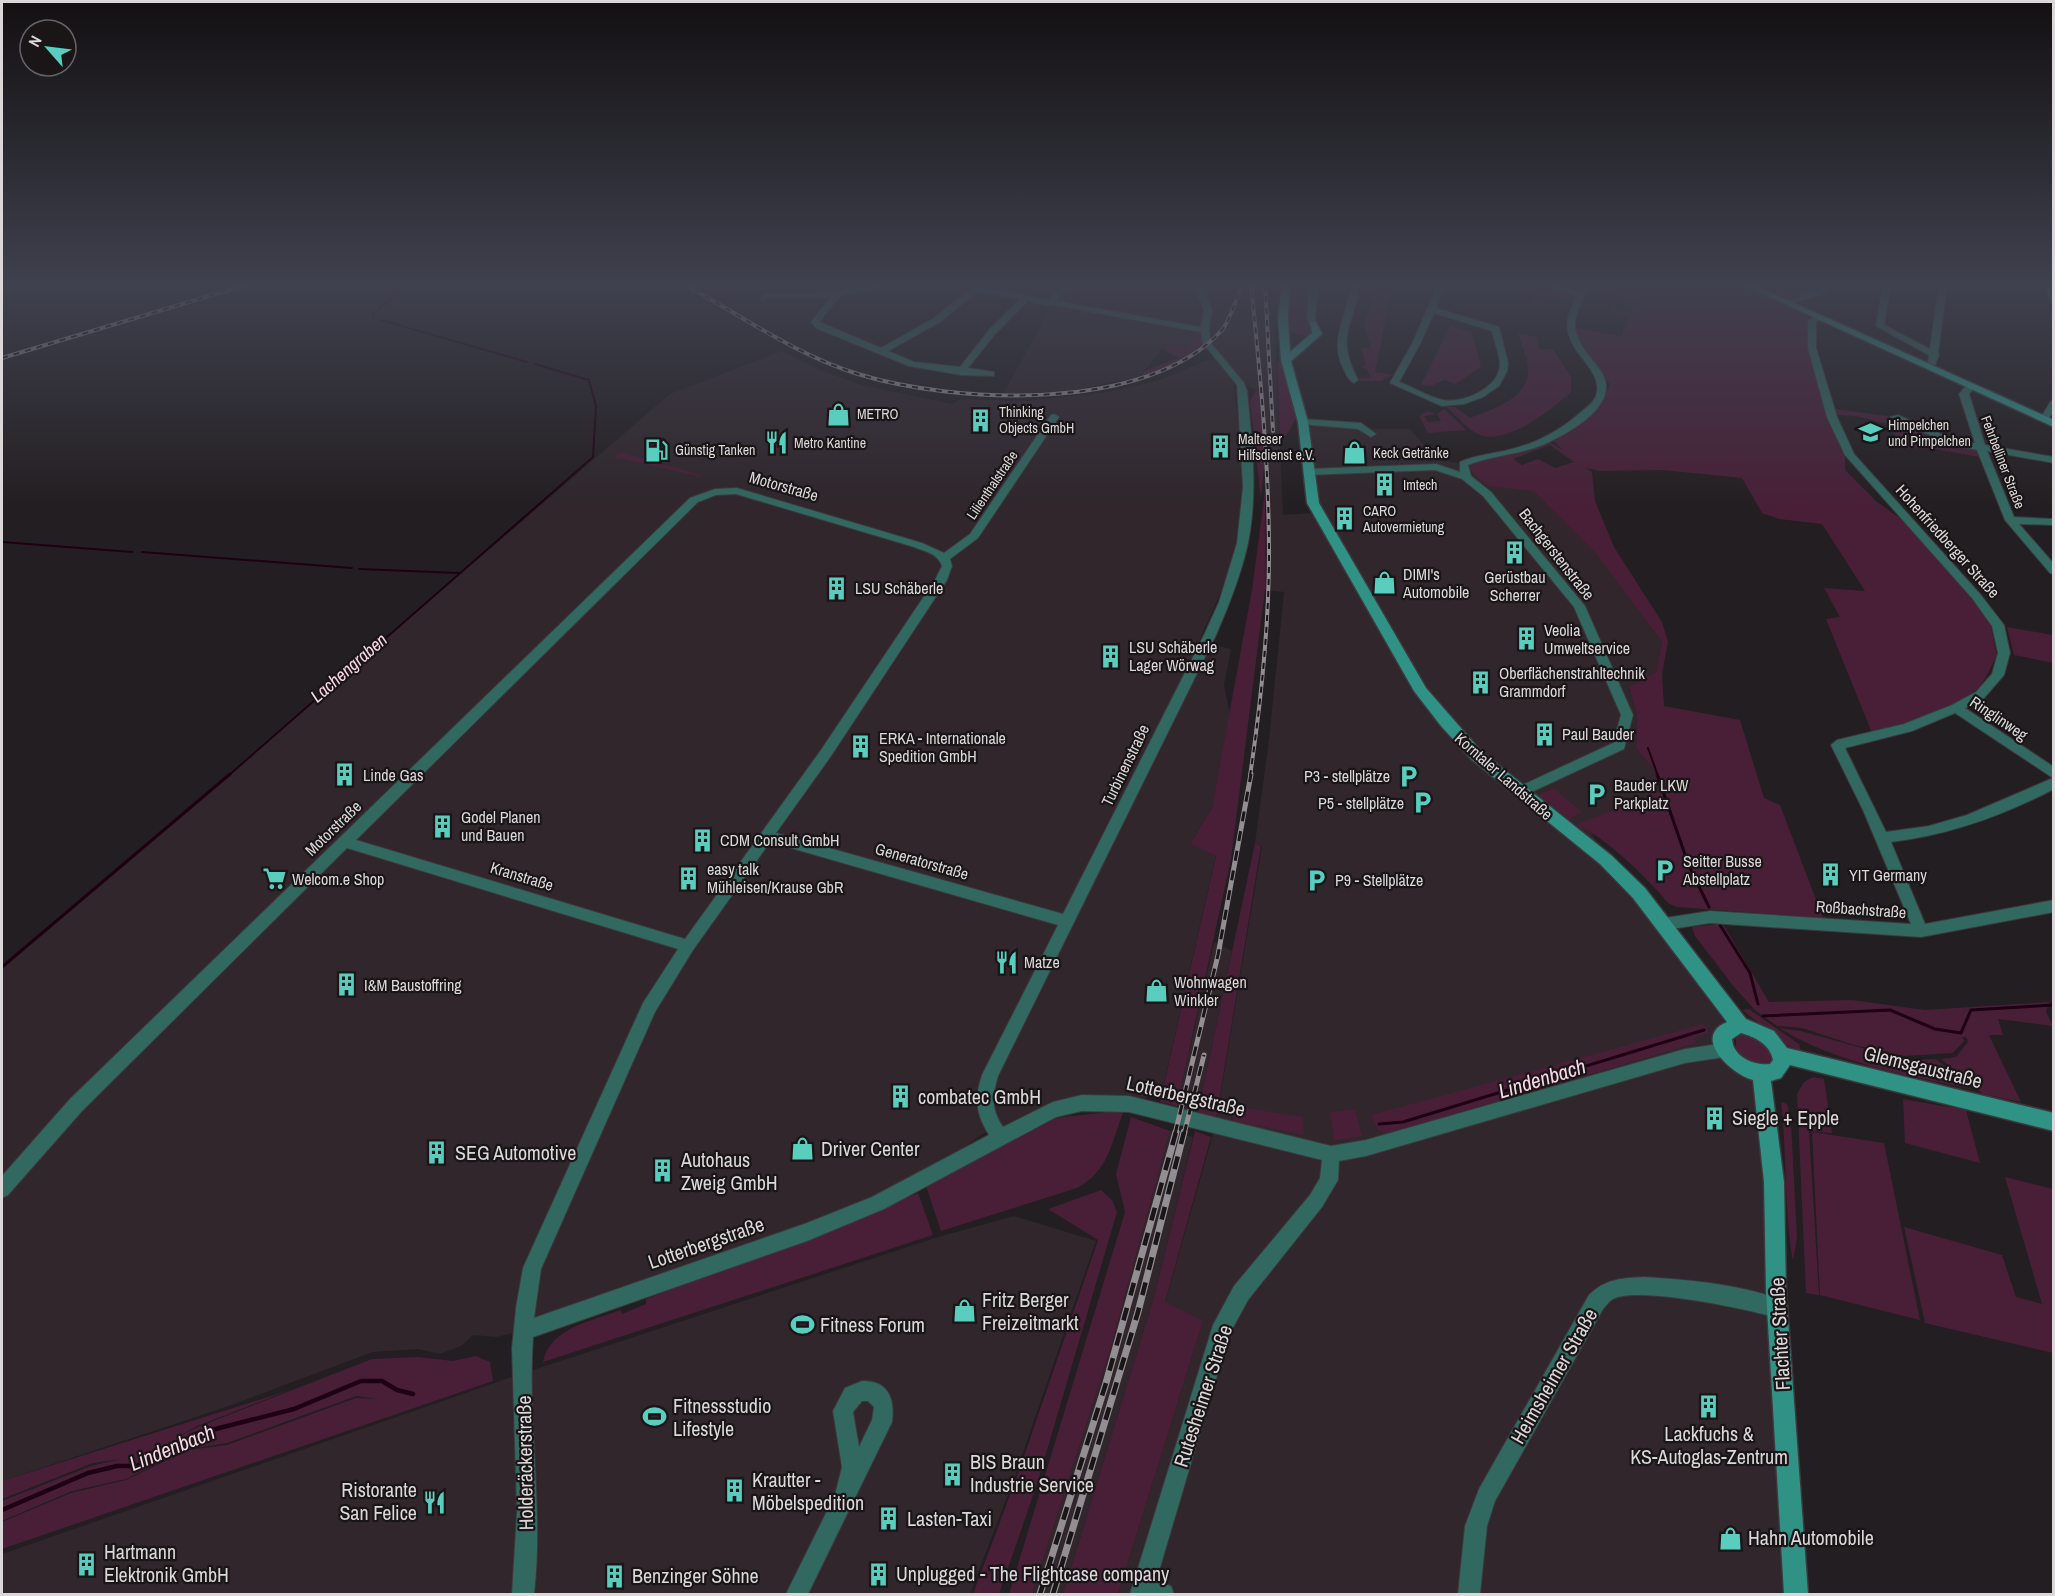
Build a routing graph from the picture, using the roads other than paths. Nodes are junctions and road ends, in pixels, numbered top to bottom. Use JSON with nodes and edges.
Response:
{"nodes":[{"id":1,"x":898,"y":358,"type":"edge"},
{"id":2,"x":971,"y":358,"type":"edge"},
{"id":3,"x":1220,"y":358,"type":"edge"},
{"id":4,"x":1344,"y":358,"type":"edge"},
{"id":5,"x":1409,"y":358,"type":"edge"},
{"id":6,"x":1503,"y":358,"type":"edge"},
{"id":7,"x":1587,"y":358,"type":"edge"},
{"id":8,"x":1815,"y":358,"type":"edge"},
{"id":9,"x":1910,"y":358,"type":"edge"},
{"id":10,"x":1934,"y":358,"type":"edge"},
{"id":11,"x":1286,"y":360,"type":"edge"},
{"id":12,"x":1931,"y":368,"type":"junction"},
{"id":13,"x":961,"y":372,"type":"junction"},
{"id":14,"x":991,"y":374,"type":"dead end"},
{"id":15,"x":1354,"y":380,"type":"dead end"},
{"id":16,"x":1970,"y":387,"type":"junction"},
{"id":17,"x":2054,"y":403,"type":"edge"},
{"id":18,"x":1884,"y":416,"type":"dead end"},
{"id":19,"x":1054,"y":417,"type":"dead end"},
{"id":20,"x":2040,"y":418,"type":"junction"},
{"id":21,"x":1303,"y":422,"type":"junction"},
{"id":22,"x":2054,"y":424,"type":"edge"},
{"id":23,"x":1371,"y":434,"type":"dead end"},
{"id":24,"x":1981,"y":448,"type":"junction"},
{"id":25,"x":2054,"y":460,"type":"edge"},
{"id":26,"x":1308,"y":472,"type":"junction"},
{"id":27,"x":1466,"y":477,"type":"junction"},
{"id":28,"x":2010,"y":520,"type":"junction"},
{"id":29,"x":2054,"y":522,"type":"edge"},
{"id":30,"x":944,"y":558,"type":"junction"},
{"id":31,"x":2054,"y":571,"type":"edge"},
{"id":32,"x":1956,"y":708,"type":"junction"},
{"id":33,"x":2054,"y":774,"type":"edge"},
{"id":34,"x":2054,"y":783,"type":"edge"},
{"id":35,"x":1521,"y":792,"type":"junction"},
{"id":36,"x":767,"y":836,"type":"junction"},
{"id":37,"x":1882,"y":838,"type":"junction"},
{"id":38,"x":344,"y":842,"type":"junction"},
{"id":39,"x":2054,"y":906,"type":"edge"},
{"id":40,"x":1066,"y":921,"type":"junction"},
{"id":41,"x":1665,"y":924,"type":"junction"},
{"id":42,"x":1921,"y":931,"type":"junction"},
{"id":43,"x":688,"y":946,"type":"junction"},
{"id":44,"x":1740,"y":1025,"type":"junction"},
{"id":45,"x":1725,"y":1050,"type":"junction"},
{"id":46,"x":1782,"y":1055,"type":"junction"},
{"id":47,"x":1761,"y":1075,"type":"junction"},
{"id":48,"x":2054,"y":1122,"type":"edge"},
{"id":49,"x":1000,"y":1137,"type":"junction"},
{"id":50,"x":1331,"y":1154,"type":"junction"},
{"id":51,"x":2,"y":1189,"type":"edge"},
{"id":52,"x":1778,"y":1308,"type":"junction"},
{"id":53,"x":522,"y":1331,"type":"junction"},
{"id":54,"x":845,"y":1496,"type":"dead end"},
{"id":55,"x":1149,"y":1592,"type":"edge"},
{"id":56,"x":523,"y":1594,"type":"edge"},
{"id":57,"x":797,"y":1594,"type":"edge"},
{"id":58,"x":1469,"y":1594,"type":"edge"},
{"id":59,"x":1796,"y":1594,"type":"edge"}],
"edges":[{"from":1,"to":13,"type":"street"},
{"from":2,"to":13,"type":"street"},
{"from":3,"to":40,"type":"street","name":"Turbinenstraße"},
{"from":4,"to":15,"type":"street"},
{"from":5,"to":6,"type":"street"},
{"from":7,"to":27,"type":"street"},
{"from":8,"to":32,"type":"street","name":"Hohenfriedberger Straße"},
{"from":9,"to":12,"type":"main road"},
{"from":10,"to":12,"type":"street"},
{"from":11,"to":21,"type":"main road","name":"Korntaler Landstraße"},
{"from":12,"to":16,"type":"main road"},
{"from":13,"to":14,"type":"street"},
{"from":16,"to":20,"type":"main road"},
{"from":16,"to":24,"type":"street","name":"Fehrbelliner Straße"},
{"from":17,"to":20,"type":"street"},
{"from":18,"to":24,"type":"street"},
{"from":19,"to":30,"type":"street","name":"Lilienthalstraße"},
{"from":20,"to":22,"type":"main road"},
{"from":21,"to":23,"type":"street"},
{"from":21,"to":26,"type":"main road","name":"Korntaler Landstraße"},
{"from":24,"to":25,"type":"street"},
{"from":24,"to":28,"type":"street","name":"Fehrbelliner Straße"},
{"from":26,"to":27,"type":"street","name":"Bachgerstenstraße"},
{"from":26,"to":35,"type":"main road","name":"Korntaler Landstraße"},
{"from":27,"to":35,"type":"street","name":"Bachgerstenstraße"},
{"from":28,"to":29,"type":"street"},
{"from":28,"to":31,"type":"street","name":"Fehrbelliner Straße"},
{"from":30,"to":36,"type":"street"},
{"from":30,"to":38,"type":"street","name":"Motorstraße"},
{"from":32,"to":33,"type":"street","name":"Ringlinweg"},
{"from":32,"to":37,"type":"street","name":"Hohenfriedberger Straße"},
{"from":34,"to":37,"type":"street"},
{"from":35,"to":41,"type":"main road","name":"Korntaler Landstraße"},
{"from":36,"to":40,"type":"street","name":"Generatorstraße"},
{"from":36,"to":43,"type":"street"},
{"from":37,"to":42,"type":"street","name":"Hohenfriedberger Straße"},
{"from":38,"to":43,"type":"street","name":"Kranstraße"},
{"from":38,"to":51,"type":"street","name":"Motorstraße"},
{"from":39,"to":42,"type":"street","name":"Roßbachstraße"},
{"from":40,"to":49,"type":"street","name":"Turbinenstraße"},
{"from":41,"to":42,"type":"street","name":"Roßbachstraße"},
{"from":41,"to":44,"type":"main road","name":"Korntaler Landstraße"},
{"from":43,"to":53,"type":"street"},
{"from":44,"to":45,"type":"main road"},
{"from":44,"to":46,"type":"main road"},
{"from":45,"to":47,"type":"main road"},
{"from":45,"to":50,"type":"street","name":"Lotterbergstraße"},
{"from":46,"to":47,"type":"main road"},
{"from":46,"to":48,"type":"main road","name":"Glemsgaustraße"},
{"from":47,"to":52,"type":"main road","name":"Flachter Straße"},
{"from":49,"to":50,"type":"street","name":"Lotterbergstraße"},
{"from":49,"to":53,"type":"street","name":"Lotterbergstraße"},
{"from":50,"to":55,"type":"street","name":"Rutesheimer Straße"},
{"from":52,"to":58,"type":"street","name":"Heimsheimer Straße"},
{"from":52,"to":59,"type":"main road","name":"Flachter Straße"},
{"from":53,"to":56,"type":"street","name":"Holderäckerstraße"},
{"from":54,"to":57,"type":"street"}]}
